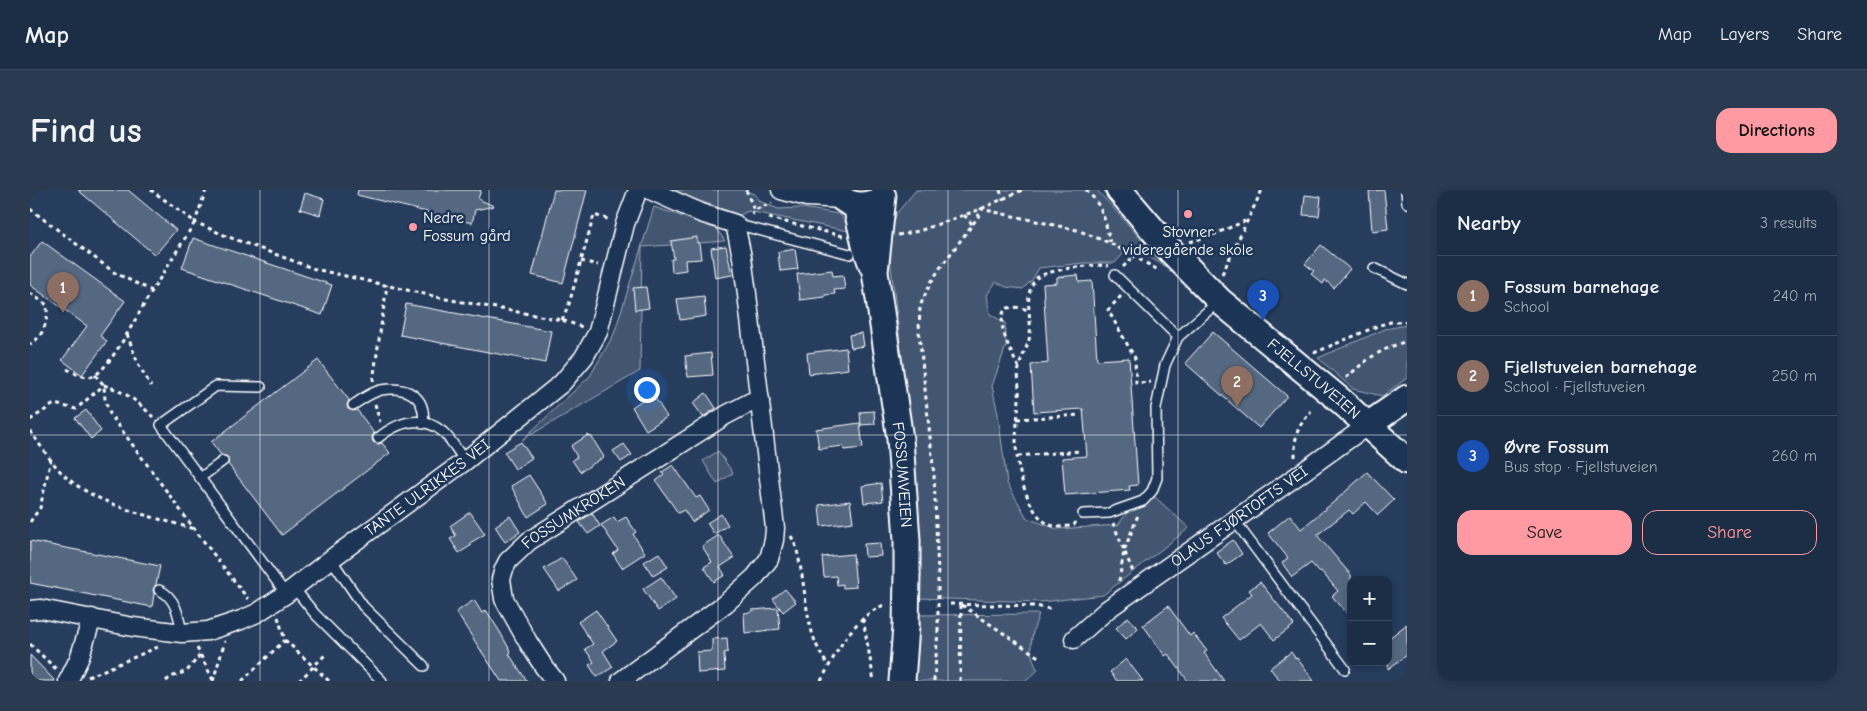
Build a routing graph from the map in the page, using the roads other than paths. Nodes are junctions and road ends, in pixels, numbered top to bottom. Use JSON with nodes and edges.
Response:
{"nodes":[{"id":1,"x":638,"y":190,"type":"edge"},
{"id":2,"x":650,"y":190,"type":"edge"},
{"id":3,"x":1119,"y":190,"type":"edge"},
{"id":4,"x":1406,"y":190,"type":"edge"},
{"id":5,"x":887,"y":192,"type":"edge"},
{"id":6,"x":780,"y":195,"type":"edge"},
{"id":7,"x":845,"y":198,"type":"edge"},
{"id":8,"x":1407,"y":203,"type":"edge"},
{"id":9,"x":735,"y":224,"type":"junction"},
{"id":10,"x":850,"y":254,"type":"dead end"},
{"id":11,"x":1374,"y":268,"type":"dead end"},
{"id":12,"x":875,"y":272,"type":"junction"},
{"id":13,"x":1118,"y":272,"type":"road end"},
{"id":14,"x":1407,"y":284,"type":"edge"},
{"id":15,"x":1220,"y":290,"type":"junction"},
{"id":16,"x":1178,"y":337,"type":"junction"},
{"id":17,"x":261,"y":387,"type":"dead end"},
{"id":18,"x":1407,"y":398,"type":"edge"},
{"id":19,"x":760,"y":400,"type":"junction"},
{"id":20,"x":353,"y":405,"type":"dead end"},
{"id":21,"x":423,"y":424,"type":"junction"},
{"id":22,"x":1368,"y":424,"type":"junction"},
{"id":23,"x":378,"y":438,"type":"dead end"},
{"id":24,"x":223,"y":461,"type":"dead end"},
{"id":25,"x":465,"y":461,"type":"junction"},
{"id":26,"x":1407,"y":461,"type":"edge"},
{"id":27,"x":200,"y":478,"type":"junction"},
{"id":28,"x":1083,"y":514,"type":"road end"},
{"id":29,"x":1234,"y":520,"type":"junction"},
{"id":30,"x":331,"y":559,"type":"junction"},
{"id":31,"x":160,"y":590,"type":"dead end"},
{"id":32,"x":290,"y":591,"type":"junction"},
{"id":33,"x":30,"y":610,"type":"edge"},
{"id":34,"x":92,"y":618,"type":"junction"},
{"id":35,"x":188,"y":639,"type":"junction"},
{"id":36,"x":1074,"y":639,"type":"dead end"},
{"id":37,"x":424,"y":666,"type":"dead end"},
{"id":38,"x":1345,"y":669,"type":"dead end"},
{"id":39,"x":74,"y":678,"type":"edge"},
{"id":40,"x":382,"y":681,"type":"edge"},
{"id":41,"x":556,"y":681,"type":"edge"},
{"id":42,"x":621,"y":681,"type":"edge"},
{"id":43,"x":902,"y":681,"type":"edge"}],
"edges":[{"from":1,"to":25,"type":"street","name":"TANTE ULRIKKES VEI"},
{"from":2,"to":9,"type":"street"},
{"from":3,"to":15,"type":"street","name":"FJELLSTUVEIEN"},
{"from":4,"to":8,"type":"lane"},
{"from":5,"to":7,"type":"street","name":"FOSSUMVEIEN"},
{"from":5,"to":12,"type":"street","name":"FOSSUMVEIEN"},
{"from":6,"to":7,"type":"street"},
{"from":7,"to":12,"type":"street","name":"FOSSUMVEIEN"},
{"from":9,"to":10,"type":"lane"},
{"from":9,"to":19,"type":"street"},
{"from":11,"to":14,"type":"lane"},
{"from":12,"to":43,"type":"street","name":"FOSSUMVEIEN","bridge":true},
{"from":13,"to":16,"type":"lane"},
{"from":15,"to":16,"type":"lane"},
{"from":15,"to":22,"type":"street","name":"FJELLSTUVEIEN"},
{"from":16,"to":28,"type":"lane"},
{"from":17,"to":27,"type":"lane"},
{"from":18,"to":22,"type":"street","name":"OLAUS FJØRTOFTS VEI"},
{"from":19,"to":41,"type":"street","name":"FOSSUMKROKEN"},
{"from":19,"to":42,"type":"street"},
{"from":20,"to":21,"type":"lane"},
{"from":21,"to":23,"type":"lane"},
{"from":21,"to":25,"type":"lane"},
{"from":22,"to":26,"type":"street","name":"FJELLSTUVEIEN"},
{"from":22,"to":29,"type":"street","name":"OLAUS FJØRTOFTS VEI"},
{"from":24,"to":27,"type":"lane"},
{"from":25,"to":30,"type":"street","name":"TANTE ULRIKKES VEI"},
{"from":27,"to":32,"type":"lane"},
{"from":29,"to":36,"type":"street","name":"OLAUS FJØRTOFTS VEI"},
{"from":29,"to":38,"type":"lane"},
{"from":30,"to":32,"type":"street","name":"TANTE ULRIKKES VEI"},
{"from":30,"to":37,"type":"lane"},
{"from":31,"to":35,"type":"lane"},
{"from":32,"to":35,"type":"street","name":"TANTE ULRIKKES VEI"},
{"from":32,"to":40,"type":"lane"},
{"from":33,"to":34,"type":"street","name":"TANTE ULRIKKES VEI"},
{"from":34,"to":35,"type":"street","name":"TANTE ULRIKKES VEI"},
{"from":34,"to":39,"type":"street"}]}
